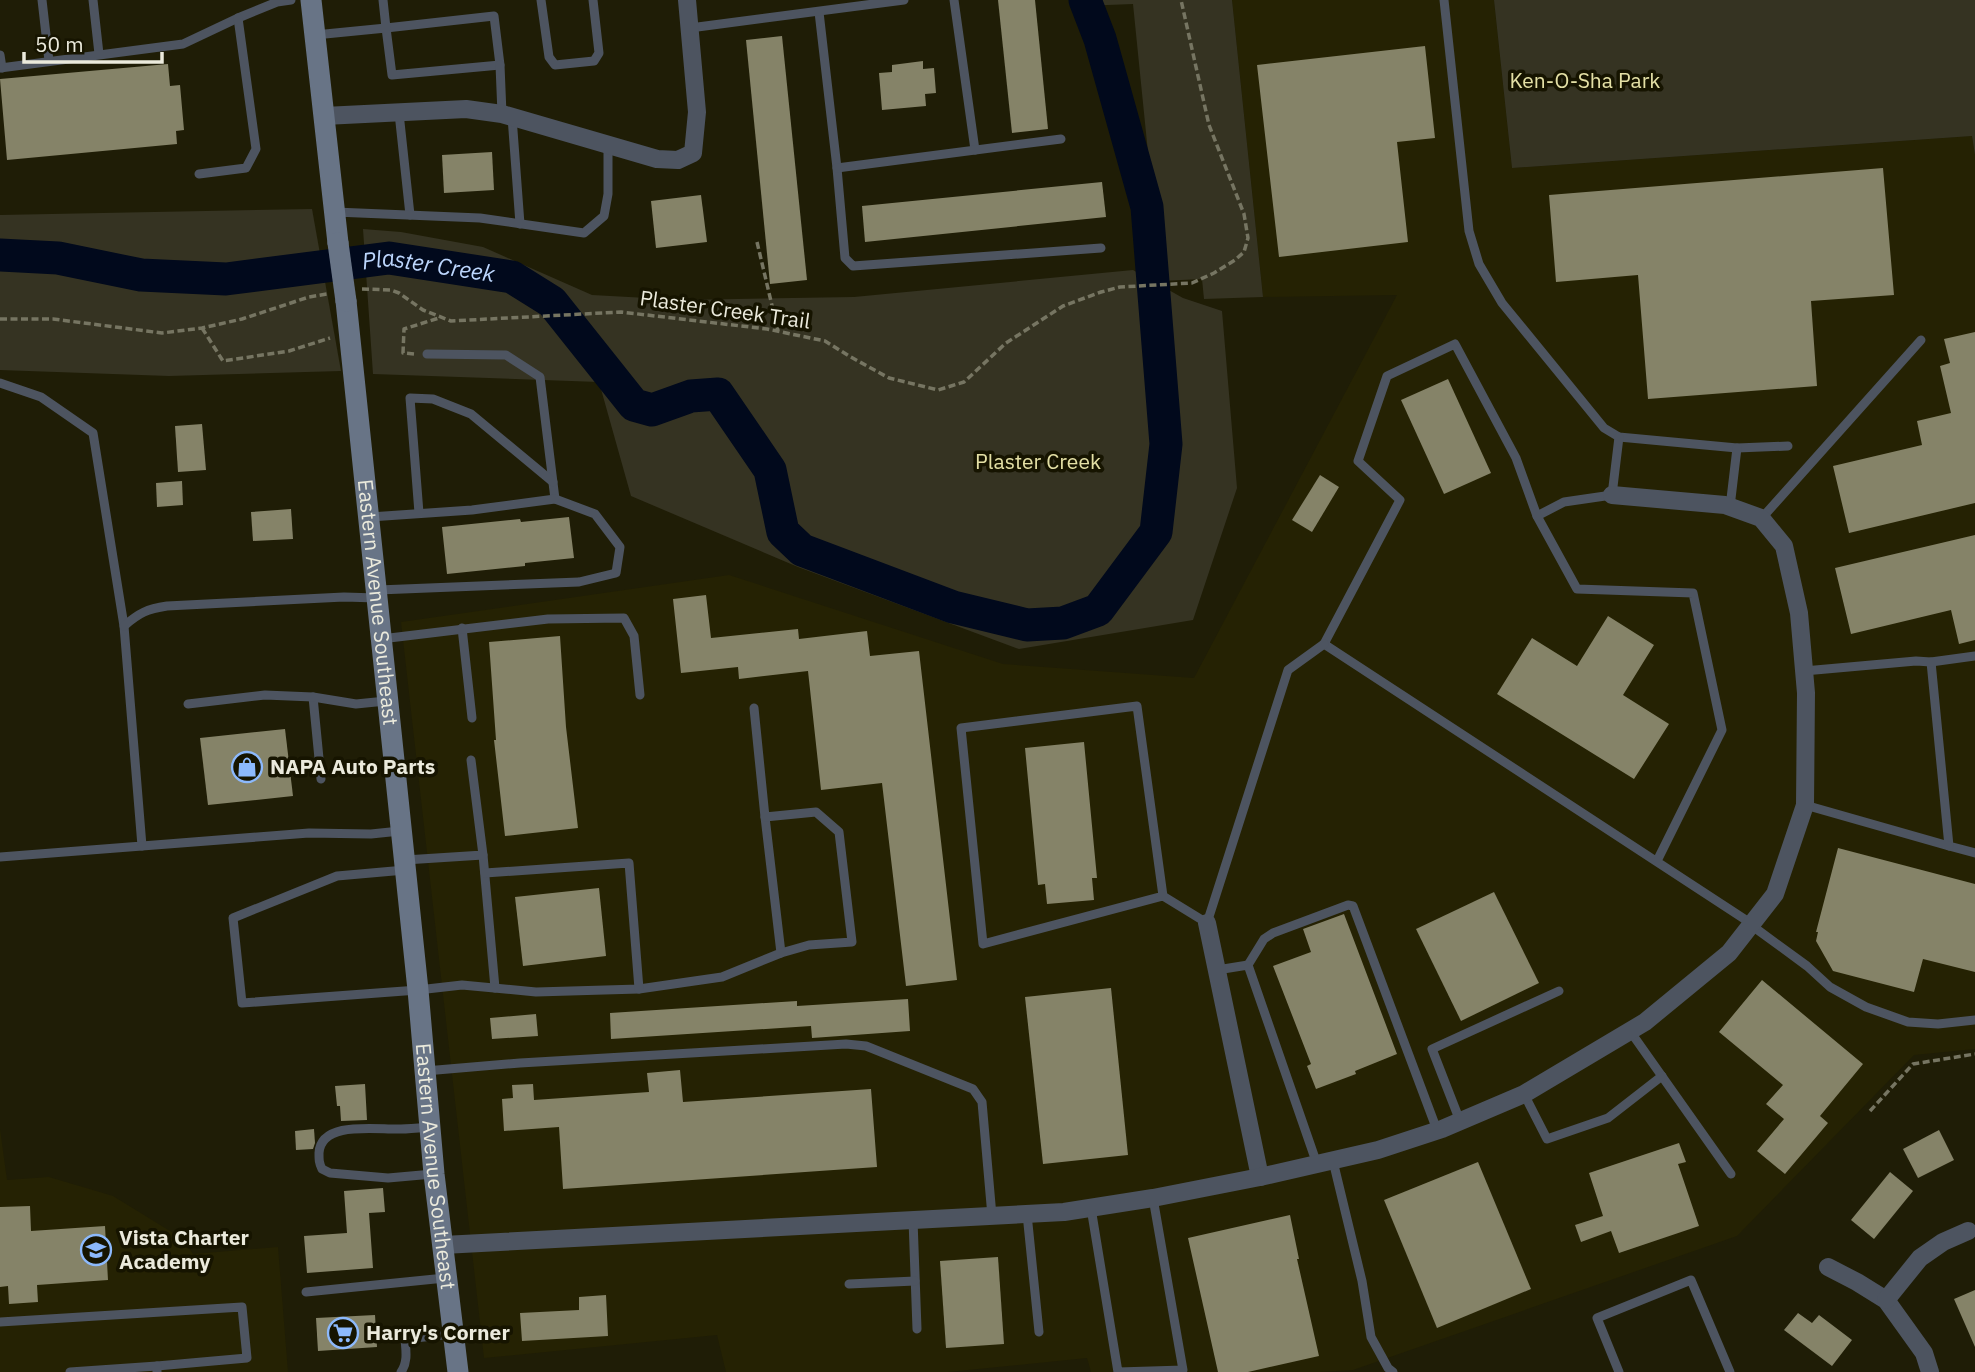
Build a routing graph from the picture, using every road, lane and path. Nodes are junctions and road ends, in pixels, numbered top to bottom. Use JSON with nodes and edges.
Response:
{"nodes":[{"id":1,"x":42,"y":0,"type":"edge"},
{"id":2,"x":93,"y":0,"type":"edge"},
{"id":3,"x":291,"y":0,"type":"edge"},
{"id":4,"x":312,"y":0,"type":"edge"},
{"id":5,"x":383,"y":0,"type":"edge"},
{"id":6,"x":541,"y":0,"type":"edge"},
{"id":7,"x":593,"y":0,"type":"edge"},
{"id":8,"x":687,"y":0,"type":"edge"},
{"id":9,"x":904,"y":0,"type":"edge"},
{"id":10,"x":954,"y":0,"type":"edge"},
{"id":11,"x":1181,"y":0,"type":"edge"},
{"id":12,"x":1444,"y":0,"type":"edge"},
{"id":13,"x":819,"y":12,"type":"junction"},
{"id":14,"x":238,"y":18,"type":"junction"},
{"id":15,"x":386,"y":27,"type":"junction"},
{"id":16,"x":690,"y":28,"type":"junction"},
{"id":17,"x":315,"y":35,"type":"junction"},
{"id":18,"x":99,"y":54,"type":"junction"},
{"id":19,"x":0,"y":55,"type":"edge"},
{"id":20,"x":49,"y":61,"type":"junction"},
{"id":21,"x":500,"y":65,"type":"junction"},
{"id":22,"x":1,"y":68,"type":"edge"},
{"id":23,"x":399,"y":113,"type":"junction"},
{"id":24,"x":507,"y":115,"type":"junction"},
{"id":25,"x":324,"y":116,"type":"junction"},
{"id":26,"x":1061,"y":139,"type":"dead end"},
{"id":27,"x":607,"y":144,"type":"junction"},
{"id":28,"x":975,"y":150,"type":"junction"},
{"id":29,"x":837,"y":168,"type":"junction"},
{"id":30,"x":199,"y":174,"type":"dead end"},
{"id":31,"x":335,"y":212,"type":"junction"},
{"id":32,"x":411,"y":215,"type":"junction"},
{"id":33,"x":520,"y":224,"type":"junction"},
{"id":34,"x":757,"y":242,"type":"dead end"},
{"id":35,"x":1101,"y":248,"type":"dead end"},
{"id":36,"x":441,"y":317,"type":"dead end"},
{"id":37,"x":242,"y":318,"type":"dead end"},
{"id":38,"x":0,"y":319,"type":"edge"},
{"id":39,"x":451,"y":321,"type":"dead end"},
{"id":40,"x":202,"y":328,"type":"junction"},
{"id":41,"x":350,"y":331,"type":"junction"},
{"id":42,"x":778,"y":331,"type":"junction"},
{"id":43,"x":1922,"y":340,"type":"dead end"},
{"id":44,"x":427,"y":354,"type":"joint"},
{"id":45,"x":0,"y":383,"type":"edge"},
{"id":46,"x":1619,"y":437,"type":"junction"},
{"id":47,"x":1788,"y":446,"type":"dead end"},
{"id":48,"x":1737,"y":448,"type":"junction"},
{"id":49,"x":553,"y":482,"type":"junction"},
{"id":50,"x":1612,"y":495,"type":"junction"},
{"id":51,"x":555,"y":499,"type":"junction"},
{"id":52,"x":1730,"y":507,"type":"junction"},
{"id":53,"x":419,"y":513,"type":"junction"},
{"id":54,"x":1537,"y":516,"type":"junction"},
{"id":55,"x":369,"y":517,"type":"junction"},
{"id":56,"x":1761,"y":519,"type":"junction"},
{"id":57,"x":376,"y":594,"type":"junction"},
{"id":58,"x":124,"y":626,"type":"junction"},
{"id":59,"x":462,"y":628,"type":"junction"},
{"id":60,"x":382,"y":639,"type":"junction"},
{"id":61,"x":1324,"y":644,"type":"junction"},
{"id":62,"x":1975,"y":656,"type":"edge"},
{"id":63,"x":1931,"y":662,"type":"junction"},
{"id":64,"x":1804,"y":671,"type":"junction"},
{"id":65,"x":640,"y":695,"type":"dead end"},
{"id":66,"x":313,"y":697,"type":"junction"},
{"id":67,"x":388,"y":701,"type":"junction"},
{"id":68,"x":188,"y":704,"type":"dead end"},
{"id":69,"x":754,"y":708,"type":"dead end"},
{"id":70,"x":472,"y":718,"type":"dead end"},
{"id":71,"x":471,"y":760,"type":"dead end"},
{"id":72,"x":321,"y":779,"type":"dead end"},
{"id":73,"x":1805,"y":805,"type":"junction"},
{"id":74,"x":765,"y":817,"type":"junction"},
{"id":75,"x":400,"y":831,"type":"junction"},
{"id":76,"x":142,"y":846,"type":"junction"},
{"id":77,"x":1949,"y":846,"type":"junction"},
{"id":78,"x":1975,"y":853,"type":"edge"},
{"id":79,"x":483,"y":855,"type":"junction"},
{"id":80,"x":0,"y":857,"type":"edge"},
{"id":81,"x":1657,"y":862,"type":"junction"},
{"id":82,"x":404,"y":865,"type":"junction"},
{"id":83,"x":485,"y":873,"type":"junction"},
{"id":84,"x":1163,"y":896,"type":"junction"},
{"id":85,"x":1207,"y":923,"type":"junction"},
{"id":86,"x":1751,"y":924,"type":"junction"},
{"id":87,"x":781,"y":953,"type":"junction"},
{"id":88,"x":1248,"y":965,"type":"junction"},
{"id":89,"x":1217,"y":970,"type":"junction"},
{"id":90,"x":495,"y":988,"type":"junction"},
{"id":91,"x":639,"y":989,"type":"junction"},
{"id":92,"x":418,"y":990,"type":"junction"},
{"id":93,"x":1559,"y":991,"type":"dead end"},
{"id":94,"x":1975,"y":1020,"type":"edge"},
{"id":95,"x":1630,"y":1031,"type":"junction"},
{"id":96,"x":1975,"y":1054,"type":"edge"},
{"id":97,"x":425,"y":1072,"type":"junction"},
{"id":98,"x":1662,"y":1076,"type":"junction"},
{"id":99,"x":1524,"y":1094,"type":"junction"},
{"id":100,"x":1870,"y":1111,"type":"dead end"},
{"id":101,"x":1460,"y":1121,"type":"junction"},
{"id":102,"x":430,"y":1127,"type":"junction"},
{"id":103,"x":1437,"y":1130,"type":"junction"},
{"id":104,"x":1325,"y":1163,"type":"junction"},
{"id":105,"x":435,"y":1174,"type":"junction"},
{"id":106,"x":1731,"y":1174,"type":"dead end"},
{"id":107,"x":1260,"y":1177,"type":"junction"},
{"id":108,"x":1153,"y":1198,"type":"junction"},
{"id":109,"x":1091,"y":1208,"type":"junction"},
{"id":110,"x":1027,"y":1214,"type":"junction"},
{"id":111,"x":992,"y":1216,"type":"junction"},
{"id":112,"x":913,"y":1220,"type":"junction"},
{"id":113,"x":1968,"y":1231,"type":"dead end"},
{"id":114,"x":443,"y":1245,"type":"junction"},
{"id":115,"x":1828,"y":1266,"type":"dead end"},
{"id":116,"x":447,"y":1278,"type":"junction"},
{"id":117,"x":915,"y":1281,"type":"junction"},
{"id":118,"x":849,"y":1284,"type":"dead end"},
{"id":119,"x":306,"y":1292,"type":"dead end"},
{"id":120,"x":1885,"y":1300,"type":"junction"},
{"id":121,"x":0,"y":1322,"type":"edge"},
{"id":122,"x":917,"y":1329,"type":"dead end"},
{"id":123,"x":1039,"y":1332,"type":"dead end"},
{"id":124,"x":453,"y":1334,"type":"junction"},
{"id":125,"x":157,"y":1369,"type":"edge"},
{"id":126,"x":70,"y":1372,"type":"edge"},
{"id":127,"x":401,"y":1372,"type":"edge"},
{"id":128,"x":457,"y":1372,"type":"edge"},
{"id":129,"x":1393,"y":1372,"type":"edge"},
{"id":130,"x":1619,"y":1372,"type":"edge"},
{"id":131,"x":1730,"y":1372,"type":"edge"},
{"id":132,"x":1930,"y":1372,"type":"edge"}],
"edges":[{"from":1,"to":20,"type":"lane"},
{"from":2,"to":18,"type":"lane"},
{"from":3,"to":14,"type":"lane"},
{"from":4,"to":17,"type":"main road","name":"Eastern Avenue Southeast"},
{"from":5,"to":15,"type":"lane"},
{"from":6,"to":7,"type":"lane"},
{"from":8,"to":16,"type":"street"},
{"from":9,"to":13,"type":"lane"},
{"from":10,"to":28,"type":"lane"},
{"from":11,"to":42,"type":"path","name":"Plaster Creek Trail"},
{"from":12,"to":46,"type":"lane"},
{"from":13,"to":16,"type":"lane"},
{"from":13,"to":29,"type":"lane"},
{"from":14,"to":18,"type":"lane"},
{"from":14,"to":30,"type":"lane"},
{"from":15,"to":17,"type":"lane"},
{"from":15,"to":21,"type":"lane"},
{"from":15,"to":21,"type":"lane"},
{"from":16,"to":27,"type":"street"},
{"from":17,"to":25,"type":"main road","name":"Eastern Avenue Southeast"},
{"from":18,"to":20,"type":"lane"},
{"from":19,"to":22,"type":"lane"},
{"from":20,"to":22,"type":"lane"},
{"from":21,"to":24,"type":"lane"},
{"from":23,"to":24,"type":"street"},
{"from":23,"to":25,"type":"street"},
{"from":23,"to":32,"type":"lane"},
{"from":24,"to":27,"type":"street"},
{"from":24,"to":33,"type":"lane"},
{"from":25,"to":31,"type":"main road","name":"Eastern Avenue Southeast"},
{"from":26,"to":28,"type":"lane"},
{"from":27,"to":33,"type":"lane"},
{"from":28,"to":29,"type":"lane"},
{"from":29,"to":35,"type":"lane"},
{"from":31,"to":32,"type":"lane"},
{"from":31,"to":41,"type":"main road","name":"Eastern Avenue Southeast","bridge":true},
{"from":32,"to":33,"type":"lane"},
{"from":34,"to":42,"type":"path"},
{"from":36,"to":44,"type":"path"},
{"from":37,"to":40,"type":"path"},
{"from":38,"to":40,"type":"path"},
{"from":39,"to":42,"type":"path","name":"Plaster Creek Trail"},
{"from":40,"to":41,"type":"path"},
{"from":41,"to":55,"type":"main road","name":"Eastern Avenue Southeast"},
{"from":43,"to":56,"type":"lane"},
{"from":44,"to":49,"type":"lane"},
{"from":45,"to":58,"type":"lane"},
{"from":46,"to":48,"type":"lane"},
{"from":46,"to":50,"type":"lane"},
{"from":47,"to":48,"type":"lane"},
{"from":48,"to":52,"type":"lane"},
{"from":49,"to":51,"type":"lane"},
{"from":49,"to":53,"type":"lane"},
{"from":50,"to":52,"type":"street"},
{"from":50,"to":54,"type":"lane"},
{"from":51,"to":53,"type":"lane"},
{"from":51,"to":57,"type":"lane"},
{"from":52,"to":56,"type":"street"},
{"from":53,"to":55,"type":"lane"},
{"from":54,"to":61,"type":"lane"},
{"from":54,"to":81,"type":"lane"},
{"from":55,"to":57,"type":"main road","name":"Eastern Avenue Southeast"},
{"from":56,"to":64,"type":"street"},
{"from":57,"to":58,"type":"lane"},
{"from":57,"to":60,"type":"main road","name":"Eastern Avenue Southeast"},
{"from":58,"to":76,"type":"lane"},
{"from":59,"to":60,"type":"lane"},
{"from":59,"to":65,"type":"lane"},
{"from":59,"to":70,"type":"lane"},
{"from":60,"to":67,"type":"main road","name":"Eastern Avenue Southeast"},
{"from":61,"to":81,"type":"lane"},
{"from":61,"to":85,"type":"lane"},
{"from":62,"to":63,"type":"lane"},
{"from":63,"to":64,"type":"lane"},
{"from":63,"to":77,"type":"lane"},
{"from":64,"to":73,"type":"street"},
{"from":66,"to":67,"type":"lane"},
{"from":66,"to":68,"type":"lane"},
{"from":66,"to":72,"type":"lane"},
{"from":67,"to":75,"type":"main road","name":"Eastern Avenue Southeast"},
{"from":69,"to":74,"type":"lane"},
{"from":71,"to":79,"type":"lane"},
{"from":73,"to":77,"type":"lane"},
{"from":73,"to":86,"type":"street"},
{"from":74,"to":87,"type":"lane"},
{"from":74,"to":87,"type":"lane"},
{"from":75,"to":76,"type":"lane"},
{"from":75,"to":82,"type":"main road","name":"Eastern Avenue Southeast"},
{"from":76,"to":80,"type":"lane"},
{"from":77,"to":78,"type":"lane"},
{"from":79,"to":82,"type":"lane"},
{"from":79,"to":83,"type":"lane"},
{"from":81,"to":86,"type":"lane"},
{"from":82,"to":92,"type":"main road","name":"Eastern Avenue Southeast"},
{"from":82,"to":92,"type":"lane"},
{"from":83,"to":90,"type":"lane"},
{"from":83,"to":91,"type":"lane"},
{"from":84,"to":84,"type":"lane"},
{"from":84,"to":85,"type":"lane"},
{"from":85,"to":89,"type":"street"},
{"from":86,"to":94,"type":"lane"},
{"from":86,"to":95,"type":"street"},
{"from":87,"to":91,"type":"lane"},
{"from":88,"to":89,"type":"lane"},
{"from":88,"to":103,"type":"lane"},
{"from":88,"to":104,"type":"lane"},
{"from":89,"to":107,"type":"street"},
{"from":90,"to":91,"type":"lane"},
{"from":90,"to":92,"type":"lane"},
{"from":92,"to":97,"type":"main road","name":"Eastern Avenue Southeast"},
{"from":93,"to":101,"type":"lane"},
{"from":95,"to":98,"type":"lane"},
{"from":95,"to":99,"type":"street"},
{"from":96,"to":100,"type":"path"},
{"from":97,"to":102,"type":"main road","name":"Eastern Avenue Southeast"},
{"from":97,"to":111,"type":"lane"},
{"from":98,"to":99,"type":"lane"},
{"from":98,"to":106,"type":"lane"},
{"from":99,"to":101,"type":"street"},
{"from":101,"to":103,"type":"street"},
{"from":102,"to":105,"type":"main road","name":"Eastern Avenue Southeast"},
{"from":102,"to":105,"type":"lane"},
{"from":103,"to":104,"type":"street"},
{"from":104,"to":107,"type":"street"},
{"from":104,"to":129,"type":"lane"},
{"from":105,"to":114,"type":"main road","name":"Eastern Avenue Southeast"},
{"from":107,"to":108,"type":"street"},
{"from":108,"to":109,"type":"street"},
{"from":108,"to":109,"type":"lane"},
{"from":109,"to":110,"type":"street"},
{"from":110,"to":111,"type":"street"},
{"from":110,"to":123,"type":"lane"},
{"from":111,"to":112,"type":"street"},
{"from":112,"to":114,"type":"street"},
{"from":112,"to":117,"type":"lane"},
{"from":113,"to":120,"type":"street"},
{"from":114,"to":116,"type":"main road","name":"Eastern Avenue Southeast"},
{"from":115,"to":120,"type":"street"},
{"from":116,"to":119,"type":"lane"},
{"from":116,"to":124,"type":"main road","name":"Eastern Avenue Southeast"},
{"from":117,"to":118,"type":"lane"},
{"from":117,"to":122,"type":"lane"},
{"from":120,"to":132,"type":"street"},
{"from":121,"to":125,"type":"lane"},
{"from":124,"to":127,"type":"lane"},
{"from":124,"to":128,"type":"main road","name":"Eastern Avenue Southeast"},
{"from":125,"to":126,"type":"lane"},
{"from":130,"to":131,"type":"lane"}]}
